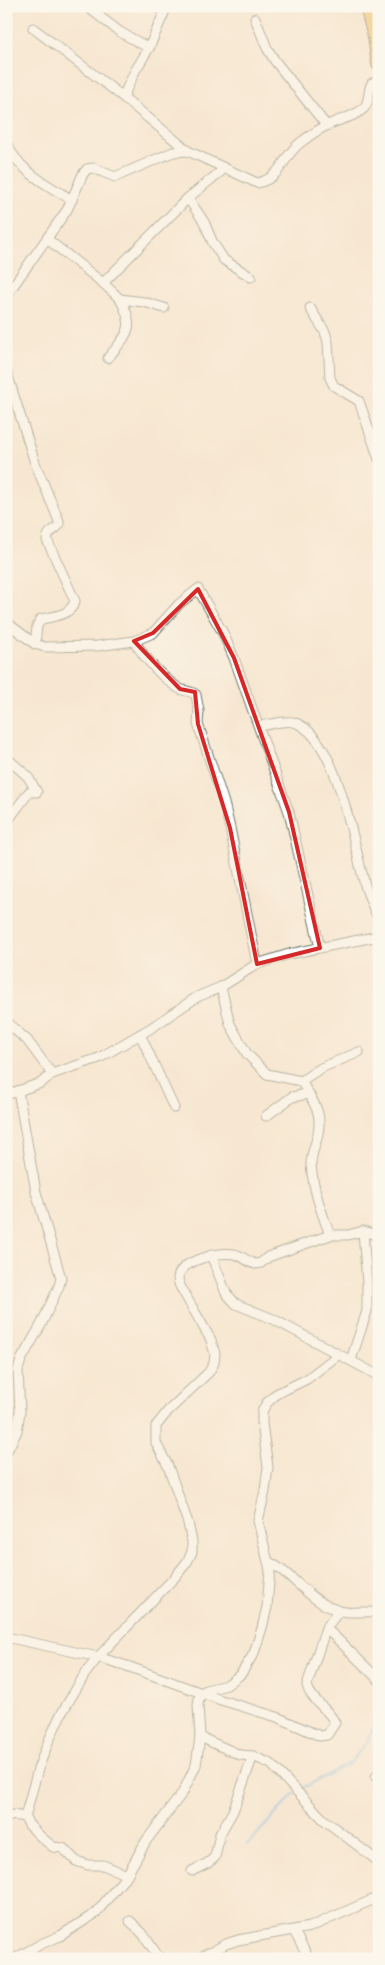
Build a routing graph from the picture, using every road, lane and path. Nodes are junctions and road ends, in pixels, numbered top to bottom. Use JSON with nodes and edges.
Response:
{"nodes":[{"id":1,"x":86,"y":6,"type":"edge"},
{"id":2,"x":167,"y":6,"type":"edge"},
{"id":3,"x":367,"y":6,"type":"edge"},
{"id":4,"x":255,"y":18,"type":"dead end"},
{"id":5,"x":33,"y":28,"type":"dead end"},
{"id":6,"x":377,"y":33,"type":"edge"},
{"id":7,"x":149,"y":48,"type":"junction"},
{"id":8,"x":379,"y":64,"type":"edge"},
{"id":9,"x":379,"y":81,"type":"edge"},
{"id":10,"x":123,"y":97,"type":"junction"},
{"id":11,"x":326,"y":125,"type":"junction"},
{"id":12,"x":6,"y":142,"type":"edge"},
{"id":13,"x":188,"y":150,"type":"junction"},
{"id":14,"x":224,"y":169,"type":"junction"},
{"id":15,"x":188,"y":198,"type":"junction"},
{"id":16,"x":72,"y":200,"type":"junction"},
{"id":17,"x":47,"y":239,"type":"junction"},
{"id":18,"x":251,"y":277,"type":"dead end"},
{"id":19,"x":103,"y":283,"type":"junction"},
{"id":20,"x":6,"y":296,"type":"edge"},
{"id":21,"x":120,"y":299,"type":"junction"},
{"id":22,"x":164,"y":308,"type":"dead end"},
{"id":23,"x":310,"y":308,"type":"dead end"},
{"id":24,"x":108,"y":358,"type":"dead end"},
{"id":25,"x":6,"y":370,"type":"edge"},
{"id":26,"x":379,"y":459,"type":"edge"},
{"id":27,"x":6,"y":622,"type":"edge"},
{"id":28,"x":134,"y":641,"type":"junction"},
{"id":29,"x":36,"y":644,"type":"junction"},
{"id":30,"x":259,"y":726,"type":"junction"},
{"id":31,"x":6,"y":757,"type":"edge"},
{"id":32,"x":6,"y":823,"type":"edge"},
{"id":33,"x":379,"y":921,"type":"edge"},
{"id":34,"x":379,"y":936,"type":"edge"},
{"id":35,"x":320,"y":948,"type":"junction"},
{"id":36,"x":257,"y":964,"type":"junction"},
{"id":37,"x":221,"y":987,"type":"junction"},
{"id":38,"x":6,"y":1022,"type":"edge"},
{"id":39,"x":140,"y":1034,"type":"junction"},
{"id":40,"x":358,"y":1052,"type":"dead end"},
{"id":41,"x":52,"y":1074,"type":"junction"},
{"id":42,"x":301,"y":1081,"type":"junction"},
{"id":43,"x":18,"y":1091,"type":"junction"},
{"id":44,"x":6,"y":1094,"type":"edge"},
{"id":45,"x":308,"y":1094,"type":"junction"},
{"id":46,"x":174,"y":1108,"type":"dead end"},
{"id":47,"x":266,"y":1116,"type":"dead end"},
{"id":48,"x":363,"y":1231,"type":"junction"},
{"id":49,"x":330,"y":1234,"type":"junction"},
{"id":50,"x":379,"y":1236,"type":"edge"},
{"id":51,"x":211,"y":1255,"type":"junction"},
{"id":52,"x":338,"y":1354,"type":"junction"},
{"id":53,"x":351,"y":1360,"type":"junction"},
{"id":54,"x":379,"y":1376,"type":"edge"},
{"id":55,"x":6,"y":1453,"type":"edge"},
{"id":56,"x":269,"y":1562,"type":"junction"},
{"id":57,"x":339,"y":1611,"type":"junction"},
{"id":58,"x":379,"y":1613,"type":"edge"},
{"id":59,"x":326,"y":1628,"type":"junction"},
{"id":60,"x":6,"y":1637,"type":"edge"},
{"id":61,"x":98,"y":1657,"type":"junction"},
{"id":62,"x":379,"y":1680,"type":"edge"},
{"id":63,"x":200,"y":1693,"type":"junction"},
{"id":64,"x":200,"y":1736,"type":"junction"},
{"id":65,"x":253,"y":1756,"type":"junction"},
{"id":66,"x":25,"y":1817,"type":"junction"},
{"id":67,"x":6,"y":1819,"type":"edge"},
{"id":68,"x":379,"y":1862,"type":"edge"},
{"id":69,"x":192,"y":1872,"type":"dead end"},
{"id":70,"x":127,"y":1875,"type":"junction"},
{"id":71,"x":379,"y":1897,"type":"edge"},
{"id":72,"x":130,"y":1921,"type":"dead end"},
{"id":73,"x":294,"y":1931,"type":"junction"},
{"id":74,"x":210,"y":1956,"type":"edge"},
{"id":75,"x":14,"y":1959,"type":"edge"},
{"id":76,"x":160,"y":1959,"type":"edge"},
{"id":77,"x":198,"y":1959,"type":"edge"},
{"id":78,"x":309,"y":1959,"type":"edge"}],
"edges":[{"from":1,"to":7,"type":"street"},
{"from":2,"to":7,"type":"street"},
{"from":3,"to":6,"type":"highway"},
{"from":4,"to":11,"type":"street"},
{"from":5,"to":10,"type":"street"},
{"from":6,"to":8,"type":"highway"},
{"from":7,"to":10,"type":"street"},
{"from":9,"to":11,"type":"street"},
{"from":10,"to":13,"type":"street"},
{"from":11,"to":14,"type":"street"},
{"from":12,"to":16,"type":"street"},
{"from":13,"to":14,"type":"street"},
{"from":13,"to":16,"type":"street"},
{"from":14,"to":15,"type":"street"},
{"from":15,"to":18,"type":"street"},
{"from":15,"to":19,"type":"street"},
{"from":16,"to":17,"type":"street"},
{"from":17,"to":19,"type":"street"},
{"from":17,"to":20,"type":"street"},
{"from":19,"to":21,"type":"street"},
{"from":21,"to":22,"type":"street"},
{"from":21,"to":24,"type":"street"},
{"from":23,"to":26,"type":"street"},
{"from":25,"to":29,"type":"street"},
{"from":27,"to":29,"type":"street"},
{"from":28,"to":29,"type":"street"},
{"from":28,"to":30,"type":"street"},
{"from":28,"to":36,"type":"street"},
{"from":30,"to":33,"type":"street"},
{"from":30,"to":35,"type":"street"},
{"from":31,"to":32,"type":"street"},
{"from":34,"to":35,"type":"street"},
{"from":35,"to":36,"type":"street"},
{"from":36,"to":37,"type":"street"},
{"from":37,"to":39,"type":"street"},
{"from":37,"to":42,"type":"street"},
{"from":38,"to":41,"type":"street"},
{"from":39,"to":41,"type":"street"},
{"from":39,"to":46,"type":"street"},
{"from":40,"to":42,"type":"street"},
{"from":41,"to":43,"type":"street"},
{"from":42,"to":45,"type":"street"},
{"from":43,"to":44,"type":"street"},
{"from":43,"to":55,"type":"street"},
{"from":45,"to":47,"type":"street"},
{"from":45,"to":49,"type":"street"},
{"from":48,"to":49,"type":"street"},
{"from":48,"to":50,"type":"street"},
{"from":48,"to":53,"type":"street"},
{"from":49,"to":51,"type":"street"},
{"from":51,"to":52,"type":"street"},
{"from":51,"to":61,"type":"street"},
{"from":52,"to":53,"type":"street"},
{"from":52,"to":56,"type":"street"},
{"from":53,"to":54,"type":"street"},
{"from":56,"to":57,"type":"street"},
{"from":56,"to":63,"type":"street"},
{"from":57,"to":58,"type":"street"},
{"from":57,"to":59,"type":"street"},
{"from":59,"to":62,"type":"street"},
{"from":59,"to":63,"type":"street"},
{"from":60,"to":61,"type":"street"},
{"from":61,"to":63,"type":"street"},
{"from":61,"to":66,"type":"street"},
{"from":63,"to":64,"type":"street"},
{"from":64,"to":65,"type":"street"},
{"from":64,"to":70,"type":"street"},
{"from":65,"to":68,"type":"street"},
{"from":65,"to":69,"type":"street"},
{"from":66,"to":67,"type":"street"},
{"from":66,"to":70,"type":"street"},
{"from":70,"to":75,"type":"street"},
{"from":71,"to":73,"type":"street"},
{"from":72,"to":76,"type":"street"},
{"from":73,"to":74,"type":"street"},
{"from":73,"to":78,"type":"street"},
{"from":74,"to":77,"type":"street"}]}
